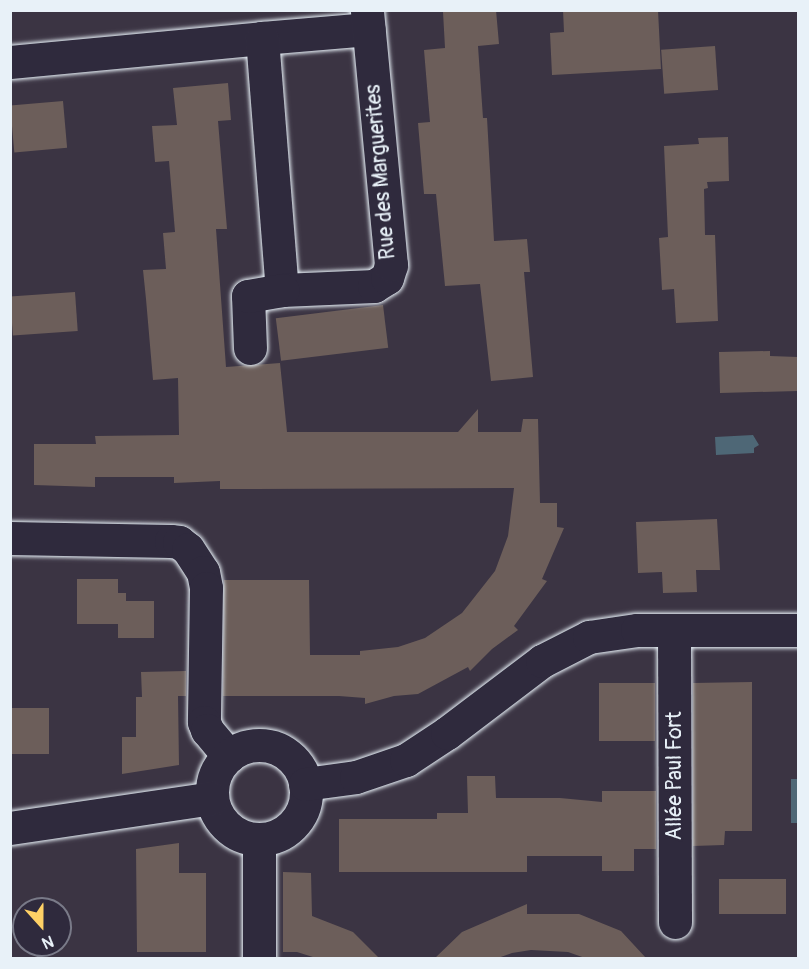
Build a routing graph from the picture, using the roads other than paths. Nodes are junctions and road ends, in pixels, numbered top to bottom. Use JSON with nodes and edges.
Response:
{"nodes":[{"id":1,"x":368,"y":20,"type":"edge"},
{"id":2,"x":262,"y":39,"type":"junction"},
{"id":3,"x":10,"y":62,"type":"edge"},
{"id":4,"x":282,"y":290,"type":"junction"},
{"id":5,"x":250,"y":348,"type":"dead end"},
{"id":6,"x":10,"y":538,"type":"edge"},
{"id":7,"x":674,"y":630,"type":"junction"},
{"id":8,"x":798,"y":630,"type":"edge"},
{"id":9,"x":229,"y":756,"type":"junction"},
{"id":10,"x":305,"y":784,"type":"junction"},
{"id":11,"x":212,"y":798,"type":"junction"},
{"id":12,"x":10,"y":828,"type":"edge"},
{"id":13,"x":259,"y":839,"type":"junction"},
{"id":14,"x":675,"y":922,"type":"dead end"},
{"id":15,"x":259,"y":958,"type":"edge"}],
"edges":[{"from":1,"to":2,"type":"street","name":"Rue des Marguerites"},
{"from":1,"to":4,"type":"street","name":"Rue des Marguerites"},
{"from":2,"to":3,"type":"street","name":"Rue des Marguerites"},
{"from":2,"to":4,"type":"street"},
{"from":4,"to":5,"type":"street","name":"Rue des Marguerites"},
{"from":6,"to":9,"type":"street"},
{"from":7,"to":8,"type":"street"},
{"from":7,"to":10,"type":"street"},
{"from":7,"to":14,"type":"street","name":"Allée Paul Fort"},
{"from":9,"to":10,"type":"street"},
{"from":9,"to":11,"type":"street"},
{"from":10,"to":13,"type":"street"},
{"from":11,"to":12,"type":"street"},
{"from":11,"to":13,"type":"street"},
{"from":13,"to":15,"type":"street"}]}
